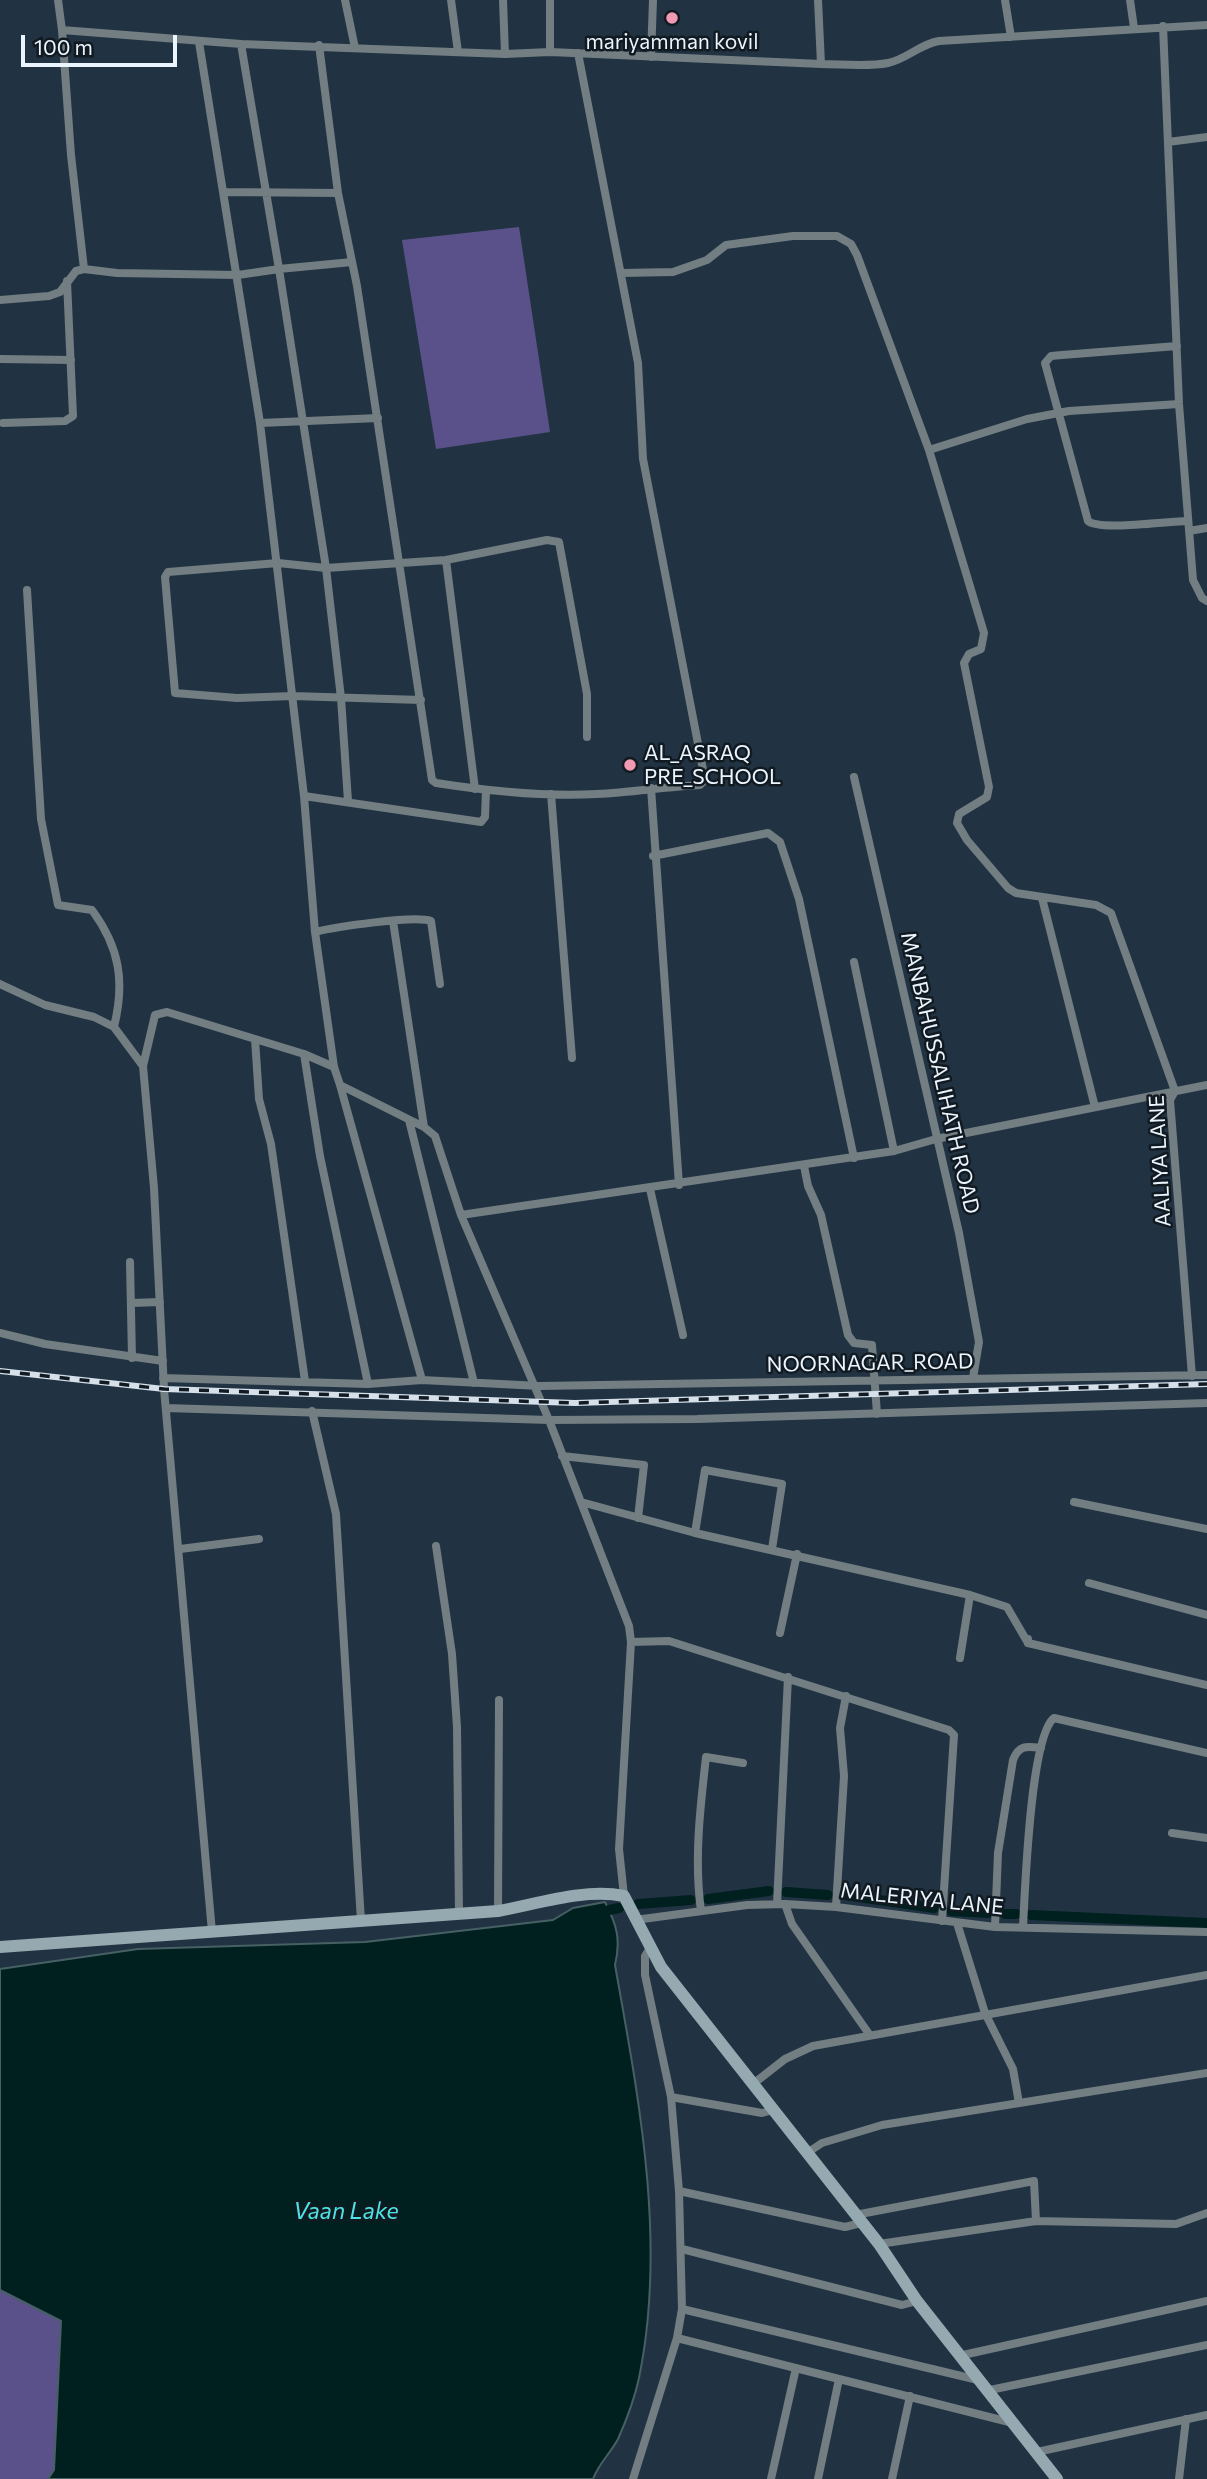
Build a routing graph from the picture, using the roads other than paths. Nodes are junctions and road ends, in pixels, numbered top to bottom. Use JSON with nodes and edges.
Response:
{"nodes":[{"id":1,"x":58,"y":0,"type":"edge"},
{"id":2,"x":345,"y":0,"type":"edge"},
{"id":3,"x":451,"y":0,"type":"edge"},
{"id":4,"x":503,"y":0,"type":"edge"},
{"id":5,"x":550,"y":0,"type":"edge"},
{"id":6,"x":653,"y":0,"type":"edge"},
{"id":7,"x":818,"y":0,"type":"edge"},
{"id":8,"x":1005,"y":0,"type":"edge"},
{"id":9,"x":1130,"y":0,"type":"edge"},
{"id":10,"x":1207,"y":25,"type":"edge"},
{"id":11,"x":1163,"y":26,"type":"junction"},
{"id":12,"x":1134,"y":28,"type":"junction"},
{"id":13,"x":62,"y":30,"type":"junction"},
{"id":14,"x":1011,"y":37,"type":"junction"},
{"id":15,"x":199,"y":42,"type":"junction"},
{"id":16,"x":241,"y":44,"type":"junction"},
{"id":17,"x":319,"y":45,"type":"junction"},
{"id":18,"x":355,"y":48,"type":"junction"},
{"id":19,"x":457,"y":52,"type":"junction"},
{"id":20,"x":550,"y":52,"type":"junction"},
{"id":21,"x":578,"y":53,"type":"junction"},
{"id":22,"x":505,"y":54,"type":"junction"},
{"id":23,"x":651,"y":57,"type":"junction"},
{"id":24,"x":821,"y":64,"type":"junction"},
{"id":25,"x":1207,"y":137,"type":"edge"},
{"id":26,"x":1168,"y":142,"type":"junction"},
{"id":27,"x":224,"y":192,"type":"junction"},
{"id":28,"x":266,"y":192,"type":"junction"},
{"id":29,"x":338,"y":193,"type":"junction"},
{"id":30,"x":352,"y":262,"type":"junction"},
{"id":31,"x":84,"y":269,"type":"junction"},
{"id":32,"x":279,"y":269,"type":"junction"},
{"id":33,"x":621,"y":273,"type":"junction"},
{"id":34,"x":238,"y":275,"type":"junction"},
{"id":35,"x":67,"y":281,"type":"junction"},
{"id":36,"x":0,"y":300,"type":"edge"},
{"id":37,"x":1177,"y":346,"type":"junction"},
{"id":38,"x":0,"y":359,"type":"edge"},
{"id":39,"x":71,"y":360,"type":"junction"},
{"id":40,"x":1179,"y":404,"type":"junction"},
{"id":41,"x":1057,"y":413,"type":"junction"},
{"id":42,"x":378,"y":418,"type":"junction"},
{"id":43,"x":304,"y":421,"type":"junction"},
{"id":44,"x":3,"y":423,"type":"dead end"},
{"id":45,"x":260,"y":423,"type":"junction"},
{"id":46,"x":929,"y":450,"type":"junction"},
{"id":47,"x":1188,"y":521,"type":"junction"},
{"id":48,"x":1207,"y":528,"type":"edge"},
{"id":49,"x":1189,"y":531,"type":"junction"},
{"id":50,"x":446,"y":560,"type":"junction"},
{"id":51,"x":400,"y":562,"type":"junction"},
{"id":52,"x":278,"y":563,"type":"junction"},
{"id":53,"x":326,"y":568,"type":"junction"},
{"id":54,"x":27,"y":590,"type":"dead end"},
{"id":55,"x":1207,"y":601,"type":"edge"},
{"id":56,"x":293,"y":695,"type":"junction"},
{"id":57,"x":341,"y":698,"type":"junction"},
{"id":58,"x":421,"y":700,"type":"junction"},
{"id":59,"x":587,"y":737,"type":"dead end"},
{"id":60,"x":854,"y":777,"type":"dead end"},
{"id":61,"x":650,"y":788,"type":"junction"},
{"id":62,"x":475,"y":789,"type":"junction"},
{"id":63,"x":486,"y":790,"type":"junction"},
{"id":64,"x":551,"y":793,"type":"junction"},
{"id":65,"x":304,"y":796,"type":"junction"},
{"id":66,"x":348,"y":801,"type":"junction"},
{"id":67,"x":653,"y":856,"type":"junction"},
{"id":68,"x":1042,"y":898,"type":"junction"},
{"id":69,"x":393,"y":921,"type":"junction"},
{"id":70,"x":315,"y":932,"type":"junction"},
{"id":71,"x":854,"y":962,"type":"dead end"},
{"id":72,"x":0,"y":984,"type":"edge"},
{"id":73,"x":440,"y":984,"type":"dead end"},
{"id":74,"x":114,"y":1027,"type":"junction"},
{"id":75,"x":255,"y":1039,"type":"junction"},
{"id":76,"x":304,"y":1054,"type":"junction"},
{"id":77,"x":572,"y":1058,"type":"dead end"},
{"id":78,"x":143,"y":1066,"type":"junction"},
{"id":79,"x":334,"y":1067,"type":"junction"},
{"id":80,"x":340,"y":1085,"type":"junction"},
{"id":81,"x":1207,"y":1085,"type":"edge"},
{"id":82,"x":1175,"y":1091,"type":"junction"},
{"id":83,"x":1095,"y":1107,"type":"junction"},
{"id":84,"x":409,"y":1120,"type":"junction"},
{"id":85,"x":424,"y":1127,"type":"junction"},
{"id":86,"x":936,"y":1139,"type":"junction"},
{"id":87,"x":894,"y":1151,"type":"junction"},
{"id":88,"x":854,"y":1158,"type":"junction"},
{"id":89,"x":804,"y":1166,"type":"junction"},
{"id":90,"x":679,"y":1185,"type":"junction"},
{"id":91,"x":650,"y":1189,"type":"junction"},
{"id":92,"x":461,"y":1215,"type":"junction"},
{"id":93,"x":130,"y":1262,"type":"dead end"},
{"id":94,"x":160,"y":1302,"type":"junction"},
{"id":95,"x":132,"y":1303,"type":"junction"},
{"id":96,"x":0,"y":1334,"type":"edge"},
{"id":97,"x":683,"y":1335,"type":"dead end"},
{"id":98,"x":132,"y":1358,"type":"junction"},
{"id":99,"x":163,"y":1361,"type":"junction"},
{"id":100,"x":1207,"y":1375,"type":"edge"},
{"id":101,"x":1192,"y":1376,"type":"junction"},
{"id":102,"x":163,"y":1378,"type":"junction"},
{"id":103,"x":974,"y":1378,"type":"junction"},
{"id":104,"x":422,"y":1380,"type":"junction"},
{"id":105,"x":875,"y":1380,"type":"junction"},
{"id":106,"x":305,"y":1381,"type":"junction"},
{"id":107,"x":474,"y":1383,"type":"junction"},
{"id":108,"x":368,"y":1384,"type":"junction"},
{"id":109,"x":534,"y":1386,"type":"junction"},
{"id":110,"x":1207,"y":1403,"type":"edge"},
{"id":111,"x":166,"y":1408,"type":"junction"},
{"id":112,"x":312,"y":1411,"type":"junction"},
{"id":113,"x":877,"y":1414,"type":"junction"},
{"id":114,"x":549,"y":1420,"type":"junction"},
{"id":115,"x":562,"y":1455,"type":"junction"},
{"id":116,"x":581,"y":1502,"type":"junction"},
{"id":117,"x":1074,"y":1502,"type":"dead end"},
{"id":118,"x":638,"y":1518,"type":"junction"},
{"id":119,"x":1207,"y":1529,"type":"edge"},
{"id":120,"x":695,"y":1533,"type":"junction"},
{"id":121,"x":259,"y":1539,"type":"dead end"},
{"id":122,"x":436,"y":1546,"type":"dead end"},
{"id":123,"x":180,"y":1549,"type":"junction"},
{"id":124,"x":772,"y":1549,"type":"junction"},
{"id":125,"x":797,"y":1554,"type":"junction"},
{"id":126,"x":1089,"y":1583,"type":"dead end"},
{"id":127,"x":970,"y":1595,"type":"junction"},
{"id":128,"x":1207,"y":1615,"type":"edge"},
{"id":129,"x":780,"y":1633,"type":"dead end"},
{"id":130,"x":631,"y":1642,"type":"junction"},
{"id":131,"x":960,"y":1658,"type":"dead end"},
{"id":132,"x":788,"y":1677,"type":"junction"},
{"id":133,"x":1207,"y":1685,"type":"edge"},
{"id":134,"x":846,"y":1696,"type":"junction"},
{"id":135,"x":499,"y":1700,"type":"dead end"},
{"id":136,"x":1041,"y":1748,"type":"junction"},
{"id":137,"x":1207,"y":1753,"type":"edge"},
{"id":138,"x":743,"y":1763,"type":"dead end"},
{"id":139,"x":1172,"y":1833,"type":"dead end"},
{"id":140,"x":1207,"y":1838,"type":"edge"},
{"id":141,"x":624,"y":1896,"type":"junction"},
{"id":142,"x":781,"y":1904,"type":"junction"},
{"id":143,"x":836,"y":1907,"type":"junction"},
{"id":144,"x":498,"y":1911,"type":"junction"},
{"id":145,"x":701,"y":1911,"type":"junction"},
{"id":146,"x":459,"y":1914,"type":"junction"},
{"id":147,"x":635,"y":1920,"type":"junction"},
{"id":148,"x":361,"y":1921,"type":"junction"},
{"id":149,"x":942,"y":1921,"type":"junction"},
{"id":150,"x":957,"y":1923,"type":"junction"},
{"id":151,"x":995,"y":1927,"type":"junction"},
{"id":152,"x":1023,"y":1927,"type":"junction"},
{"id":153,"x":212,"y":1932,"type":"junction"},
{"id":154,"x":1207,"y":1932,"type":"edge"},
{"id":155,"x":0,"y":1947,"type":"edge"},
{"id":156,"x":650,"y":1948,"type":"junction"},
{"id":157,"x":1207,"y":1975,"type":"edge"},
{"id":158,"x":985,"y":2014,"type":"junction"},
{"id":159,"x":869,"y":2034,"type":"junction"},
{"id":160,"x":1207,"y":2073,"type":"edge"},
{"id":161,"x":753,"y":2084,"type":"junction"},
{"id":162,"x":671,"y":2097,"type":"junction"},
{"id":163,"x":1018,"y":2103,"type":"junction"},
{"id":164,"x":773,"y":2110,"type":"junction"},
{"id":165,"x":807,"y":2153,"type":"junction"},
{"id":166,"x":679,"y":2191,"type":"junction"},
{"id":167,"x":1207,"y":2213,"type":"edge"},
{"id":168,"x":858,"y":2219,"type":"junction"},
{"id":169,"x":1036,"y":2221,"type":"junction"},
{"id":170,"x":879,"y":2244,"type":"junction"},
{"id":171,"x":682,"y":2249,"type":"junction"},
{"id":172,"x":917,"y":2301,"type":"junction"},
{"id":173,"x":1207,"y":2301,"type":"edge"},
{"id":174,"x":681,"y":2309,"type":"junction"},
{"id":175,"x":677,"y":2339,"type":"junction"},
{"id":176,"x":1207,"y":2345,"type":"edge"},
{"id":177,"x":963,"y":2355,"type":"junction"},
{"id":178,"x":796,"y":2368,"type":"junction"},
{"id":179,"x":839,"y":2379,"type":"junction"},
{"id":180,"x":986,"y":2386,"type":"junction"},
{"id":181,"x":910,"y":2396,"type":"junction"},
{"id":182,"x":1207,"y":2415,"type":"edge"},
{"id":183,"x":1186,"y":2419,"type":"junction"},
{"id":184,"x":1014,"y":2423,"type":"junction"},
{"id":185,"x":1037,"y":2452,"type":"junction"},
{"id":186,"x":633,"y":2479,"type":"edge"},
{"id":187,"x":771,"y":2479,"type":"edge"},
{"id":188,"x":818,"y":2479,"type":"edge"},
{"id":189,"x":892,"y":2479,"type":"edge"},
{"id":190,"x":1057,"y":2479,"type":"edge"},
{"id":191,"x":1179,"y":2479,"type":"edge"}],
"edges":[{"from":1,"to":13,"type":"street"},
{"from":2,"to":18,"type":"street"},
{"from":3,"to":19,"type":"street"},
{"from":4,"to":22,"type":"street"},
{"from":5,"to":20,"type":"street"},
{"from":6,"to":23,"type":"street"},
{"from":7,"to":24,"type":"street"},
{"from":8,"to":14,"type":"street"},
{"from":9,"to":12,"type":"street"},
{"from":10,"to":11,"type":"street"},
{"from":11,"to":12,"type":"street"},
{"from":11,"to":26,"type":"street"},
{"from":12,"to":14,"type":"street"},
{"from":13,"to":15,"type":"street"},
{"from":13,"to":31,"type":"street"},
{"from":14,"to":24,"type":"street"},
{"from":15,"to":16,"type":"street"},
{"from":15,"to":27,"type":"street"},
{"from":16,"to":17,"type":"street"},
{"from":16,"to":28,"type":"street"},
{"from":17,"to":18,"type":"street"},
{"from":17,"to":29,"type":"street"},
{"from":18,"to":19,"type":"street"},
{"from":19,"to":22,"type":"street"},
{"from":20,"to":21,"type":"street"},
{"from":20,"to":22,"type":"street"},
{"from":21,"to":23,"type":"street"},
{"from":21,"to":33,"type":"street"},
{"from":23,"to":24,"type":"street"},
{"from":25,"to":26,"type":"street"},
{"from":26,"to":37,"type":"street"},
{"from":27,"to":28,"type":"street"},
{"from":27,"to":34,"type":"street"},
{"from":28,"to":29,"type":"street"},
{"from":28,"to":32,"type":"street"},
{"from":29,"to":30,"type":"street"},
{"from":30,"to":32,"type":"street"},
{"from":30,"to":42,"type":"street"},
{"from":31,"to":34,"type":"street"},
{"from":31,"to":35,"type":"street"},
{"from":32,"to":34,"type":"street"},
{"from":32,"to":43,"type":"street"},
{"from":33,"to":46,"type":"street"},
{"from":33,"to":61,"type":"street"},
{"from":34,"to":45,"type":"street"},
{"from":35,"to":36,"type":"street"},
{"from":35,"to":39,"type":"street"},
{"from":37,"to":40,"type":"street"},
{"from":37,"to":41,"type":"street"},
{"from":38,"to":39,"type":"street"},
{"from":39,"to":44,"type":"street"},
{"from":40,"to":41,"type":"street"},
{"from":40,"to":47,"type":"street"},
{"from":41,"to":46,"type":"street"},
{"from":41,"to":47,"type":"street"},
{"from":42,"to":43,"type":"street"},
{"from":42,"to":51,"type":"street"},
{"from":43,"to":45,"type":"street"},
{"from":43,"to":53,"type":"street"},
{"from":45,"to":52,"type":"street"},
{"from":46,"to":68,"type":"street"},
{"from":47,"to":49,"type":"street"},
{"from":48,"to":49,"type":"street"},
{"from":49,"to":55,"type":"street"},
{"from":50,"to":51,"type":"street"},
{"from":50,"to":59,"type":"street"},
{"from":50,"to":62,"type":"street"},
{"from":51,"to":53,"type":"street"},
{"from":51,"to":58,"type":"street"},
{"from":52,"to":53,"type":"street"},
{"from":52,"to":56,"type":"street"},
{"from":52,"to":56,"type":"street"},
{"from":53,"to":57,"type":"street"},
{"from":54,"to":74,"type":"street"},
{"from":56,"to":57,"type":"street"},
{"from":56,"to":65,"type":"street"},
{"from":57,"to":58,"type":"street"},
{"from":57,"to":66,"type":"street"},
{"from":58,"to":62,"type":"street"},
{"from":60,"to":86,"type":"street","name":"MANBAHUSSALIHATH ROAD"},
{"from":61,"to":64,"type":"street"},
{"from":61,"to":67,"type":"street"},
{"from":62,"to":63,"type":"street"},
{"from":63,"to":64,"type":"street"},
{"from":63,"to":66,"type":"street"},
{"from":64,"to":77,"type":"street"},
{"from":65,"to":66,"type":"street"},
{"from":65,"to":70,"type":"street"},
{"from":67,"to":88,"type":"street"},
{"from":67,"to":90,"type":"street"},
{"from":68,"to":82,"type":"street","name":"AALIYA LANE"},
{"from":68,"to":83,"type":"street"},
{"from":69,"to":70,"type":"street"},
{"from":69,"to":73,"type":"street"},
{"from":69,"to":85,"type":"street"},
{"from":70,"to":79,"type":"street"},
{"from":71,"to":87,"type":"street"},
{"from":72,"to":74,"type":"street"},
{"from":74,"to":78,"type":"street"},
{"from":75,"to":76,"type":"street"},
{"from":75,"to":78,"type":"street"},
{"from":75,"to":106,"type":"street"},
{"from":76,"to":79,"type":"street"},
{"from":76,"to":108,"type":"street"},
{"from":78,"to":94,"type":"street"},
{"from":79,"to":80,"type":"street"},
{"from":80,"to":84,"type":"street"},
{"from":80,"to":104,"type":"street"},
{"from":81,"to":82,"type":"street"},
{"from":82,"to":83,"type":"street"},
{"from":82,"to":101,"type":"street","name":"AALIYA LANE"},
{"from":83,"to":86,"type":"street"},
{"from":84,"to":85,"type":"street"},
{"from":84,"to":107,"type":"street"},
{"from":85,"to":92,"type":"street"},
{"from":86,"to":87,"type":"street"},
{"from":86,"to":103,"type":"street","name":"MANBAHUSSALIHATH ROAD"},
{"from":87,"to":88,"type":"street"},
{"from":88,"to":89,"type":"street"},
{"from":89,"to":90,"type":"street"},
{"from":89,"to":105,"type":"street"},
{"from":90,"to":91,"type":"street"},
{"from":91,"to":92,"type":"street"},
{"from":91,"to":97,"type":"street"},
{"from":92,"to":109,"type":"street"},
{"from":93,"to":95,"type":"street"},
{"from":94,"to":95,"type":"street"},
{"from":94,"to":99,"type":"street"},
{"from":95,"to":98,"type":"street"},
{"from":96,"to":98,"type":"street"},
{"from":98,"to":99,"type":"street"},
{"from":99,"to":102,"type":"street"},
{"from":100,"to":101,"type":"street","name":"NOORNAGAR_ROAD"},
{"from":101,"to":103,"type":"street","name":"NOORNAGAR_ROAD"},
{"from":102,"to":106,"type":"street","name":"NOORNAGAR_ROAD"},
{"from":102,"to":111,"type":"street"},
{"from":103,"to":105,"type":"street","name":"NOORNAGAR_ROAD"},
{"from":104,"to":107,"type":"street","name":"NOORNAGAR_ROAD"},
{"from":104,"to":108,"type":"street","name":"NOORNAGAR_ROAD"},
{"from":105,"to":109,"type":"street","name":"NOORNAGAR_ROAD"},
{"from":105,"to":113,"type":"street"},
{"from":106,"to":108,"type":"street","name":"NOORNAGAR_ROAD"},
{"from":107,"to":109,"type":"street","name":"NOORNAGAR_ROAD"},
{"from":109,"to":114,"type":"street"},
{"from":110,"to":113,"type":"street"},
{"from":111,"to":112,"type":"street"},
{"from":111,"to":123,"type":"street"},
{"from":112,"to":114,"type":"street"},
{"from":112,"to":148,"type":"street"},
{"from":113,"to":114,"type":"street"},
{"from":114,"to":115,"type":"street"},
{"from":115,"to":116,"type":"street"},
{"from":115,"to":118,"type":"street"},
{"from":116,"to":118,"type":"street"},
{"from":116,"to":130,"type":"street"},
{"from":117,"to":119,"type":"street"},
{"from":118,"to":120,"type":"street"},
{"from":120,"to":124,"type":"street"},
{"from":120,"to":124,"type":"street"},
{"from":121,"to":123,"type":"street"},
{"from":122,"to":146,"type":"street"},
{"from":123,"to":153,"type":"street"},
{"from":124,"to":125,"type":"street"},
{"from":125,"to":127,"type":"street"},
{"from":125,"to":129,"type":"street"},
{"from":126,"to":128,"type":"street"},
{"from":127,"to":131,"type":"street"},
{"from":127,"to":133,"type":"street"},
{"from":130,"to":132,"type":"street"},
{"from":130,"to":141,"type":"street"},
{"from":132,"to":134,"type":"street"},
{"from":132,"to":142,"type":"street"},
{"from":134,"to":143,"type":"street"},
{"from":134,"to":149,"type":"street"},
{"from":135,"to":144,"type":"street"},
{"from":136,"to":137,"type":"street"},
{"from":136,"to":151,"type":"street"},
{"from":136,"to":152,"type":"street"},
{"from":138,"to":145,"type":"street"},
{"from":139,"to":140,"type":"street"},
{"from":141,"to":144,"type":"street"},
{"from":141,"to":147,"type":"street"},
{"from":142,"to":143,"type":"street","name":"MALERIYA LANE"},
{"from":142,"to":145,"type":"street","name":"MALERIYA LANE"},
{"from":142,"to":159,"type":"street"},
{"from":143,"to":149,"type":"street","name":"MALERIYA LANE"},
{"from":144,"to":146,"type":"street"},
{"from":145,"to":147,"type":"street","name":"MALERIYA LANE"},
{"from":146,"to":148,"type":"street"},
{"from":147,"to":156,"type":"street"},
{"from":148,"to":153,"type":"street"},
{"from":149,"to":150,"type":"street","name":"MALERIYA LANE"},
{"from":150,"to":151,"type":"street","name":"MALERIYA LANE"},
{"from":150,"to":158,"type":"street"},
{"from":151,"to":152,"type":"street","name":"MALERIYA LANE"},
{"from":152,"to":154,"type":"street","name":"MALERIYA LANE"},
{"from":153,"to":155,"type":"street"},
{"from":156,"to":161,"type":"street"},
{"from":156,"to":162,"type":"street"},
{"from":157,"to":158,"type":"street"},
{"from":158,"to":159,"type":"street"},
{"from":158,"to":163,"type":"street"},
{"from":159,"to":161,"type":"street"},
{"from":160,"to":163,"type":"street"},
{"from":161,"to":164,"type":"street"},
{"from":162,"to":164,"type":"street"},
{"from":162,"to":166,"type":"street"},
{"from":163,"to":165,"type":"street"},
{"from":164,"to":165,"type":"street"},
{"from":165,"to":168,"type":"street"},
{"from":166,"to":168,"type":"street"},
{"from":166,"to":171,"type":"street"},
{"from":167,"to":169,"type":"street"},
{"from":168,"to":169,"type":"street"},
{"from":168,"to":170,"type":"street"},
{"from":169,"to":170,"type":"street"},
{"from":170,"to":172,"type":"street"},
{"from":171,"to":172,"type":"street"},
{"from":171,"to":174,"type":"street"},
{"from":172,"to":177,"type":"street"},
{"from":173,"to":177,"type":"street"},
{"from":174,"to":175,"type":"street"},
{"from":174,"to":180,"type":"street"},
{"from":175,"to":178,"type":"street"},
{"from":175,"to":186,"type":"street"},
{"from":176,"to":180,"type":"street"},
{"from":177,"to":180,"type":"street"},
{"from":178,"to":179,"type":"street"},
{"from":178,"to":187,"type":"street"},
{"from":179,"to":181,"type":"street"},
{"from":179,"to":188,"type":"street"},
{"from":180,"to":184,"type":"street"},
{"from":181,"to":184,"type":"street"},
{"from":181,"to":189,"type":"street"},
{"from":182,"to":183,"type":"street"},
{"from":183,"to":185,"type":"street"},
{"from":183,"to":191,"type":"street"},
{"from":184,"to":185,"type":"street"},
{"from":185,"to":190,"type":"street"}]}
